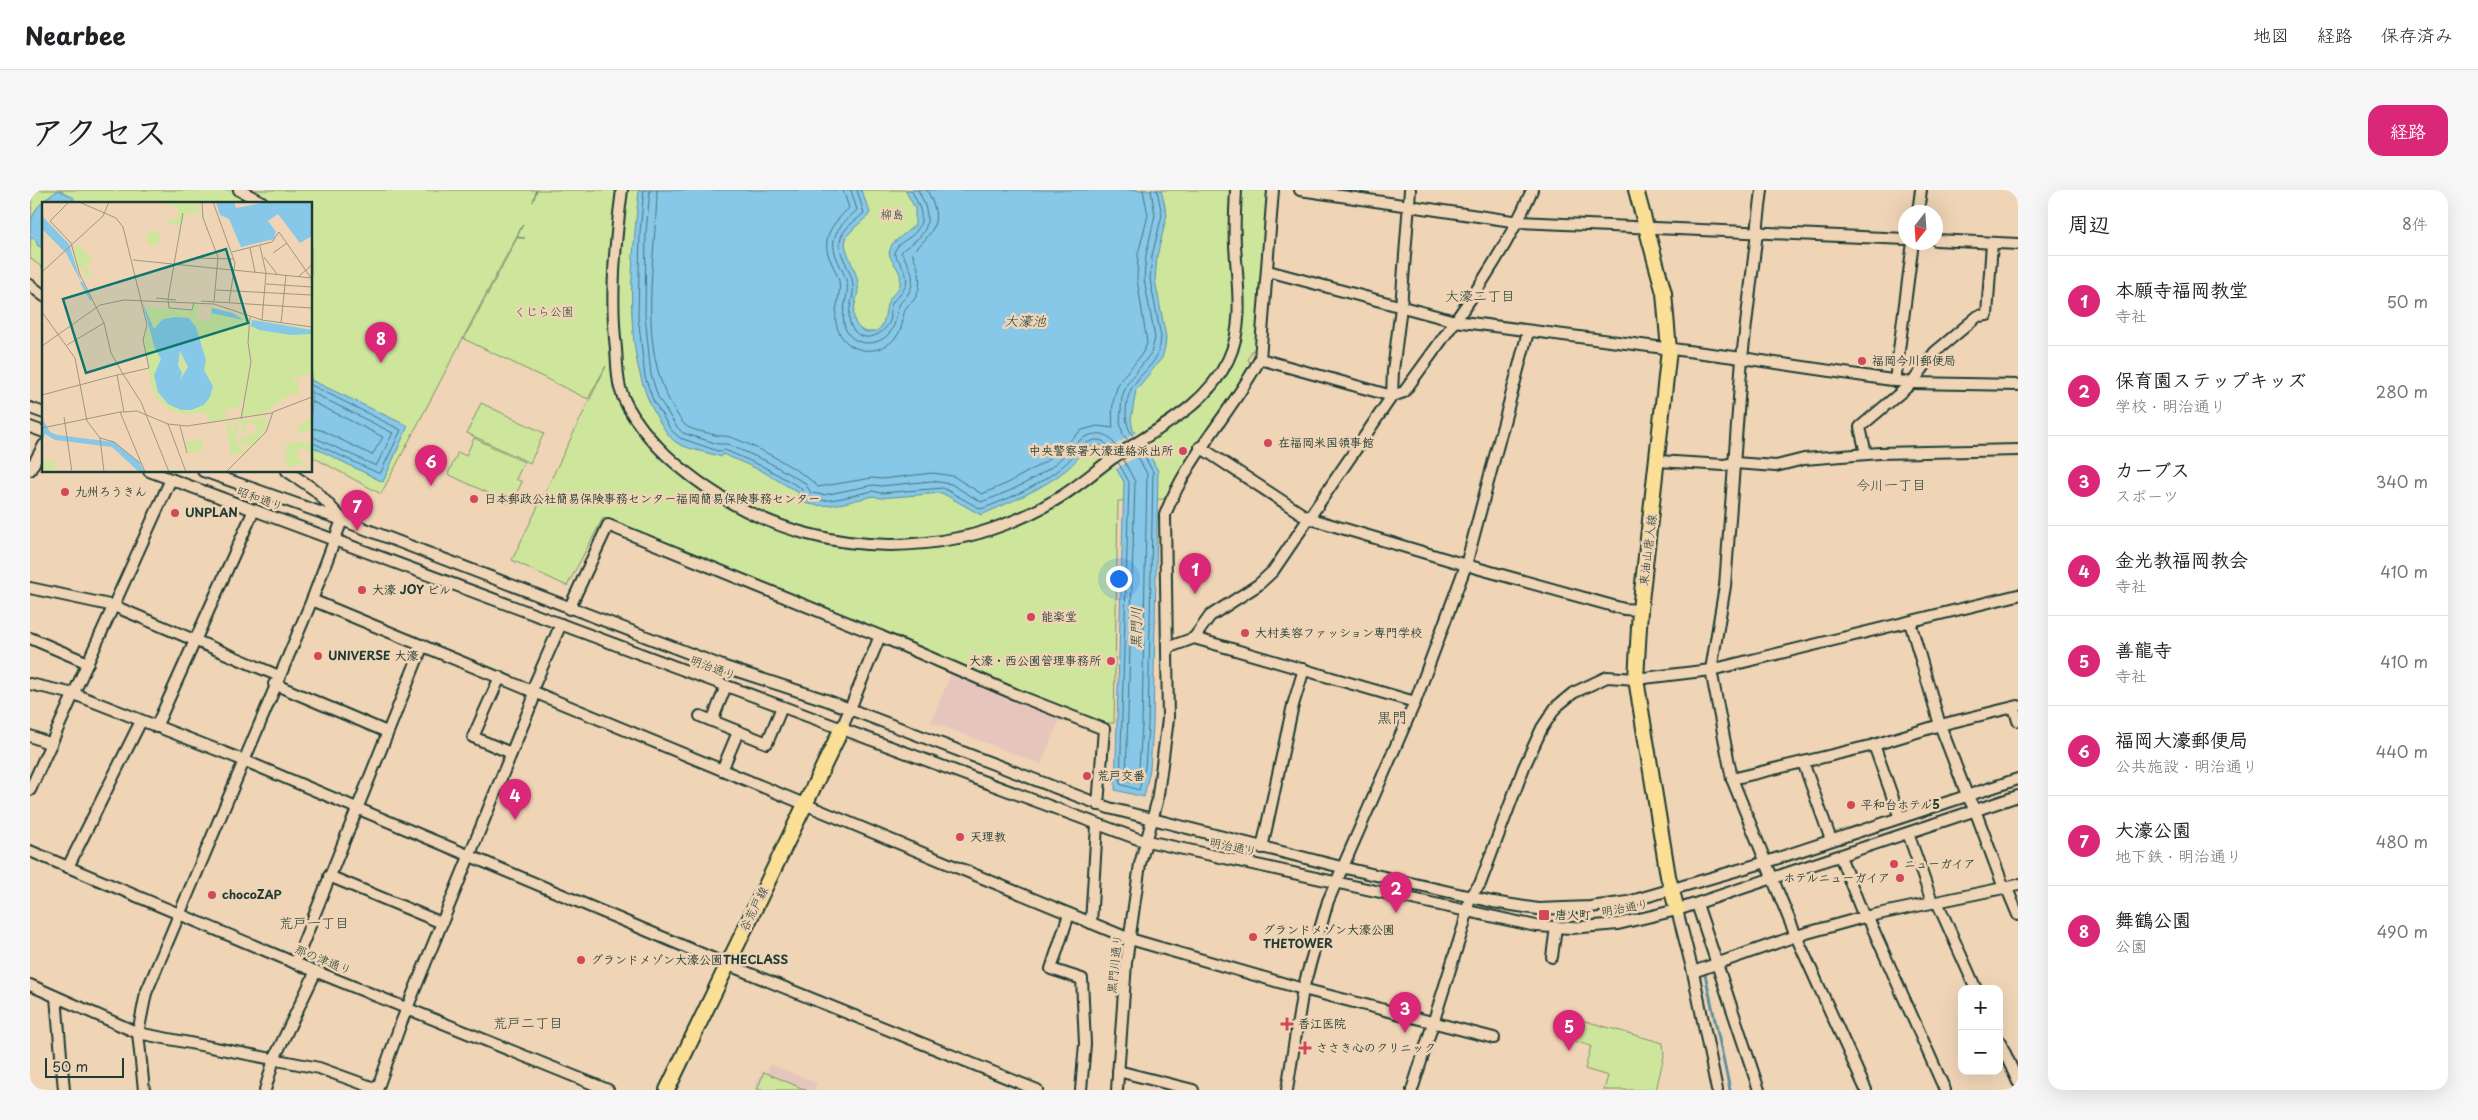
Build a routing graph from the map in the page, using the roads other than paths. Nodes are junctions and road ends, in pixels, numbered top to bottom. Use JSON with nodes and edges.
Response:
{"nodes":[{"id":1,"x":239,"y":190,"type":"edge"},
{"id":2,"x":622,"y":190,"type":"edge"},
{"id":3,"x":1236,"y":190,"type":"edge"},
{"id":4,"x":1274,"y":190,"type":"edge"},
{"id":5,"x":1300,"y":190,"type":"edge"},
{"id":6,"x":1410,"y":190,"type":"edge"},
{"id":7,"x":1532,"y":190,"type":"edge"},
{"id":8,"x":1636,"y":190,"type":"edge"},
{"id":9,"x":1762,"y":190,"type":"edge"},
{"id":10,"x":1921,"y":190,"type":"edge"},
{"id":11,"x":262,"y":202,"type":"dead end"},
{"id":12,"x":1409,"y":205,"type":"junction"},
{"id":13,"x":1919,"y":205,"type":"edge"},
{"id":14,"x":1519,"y":222,"type":"junction"},
{"id":15,"x":1646,"y":227,"type":"junction"},
{"id":16,"x":1757,"y":233,"type":"junction"},
{"id":17,"x":1898,"y":239,"type":"edge"},
{"id":18,"x":1943,"y":240,"type":"edge"},
{"id":19,"x":1992,"y":243,"type":"junction"},
{"id":20,"x":2018,"y":244,"type":"edge"},
{"id":21,"x":1912,"y":250,"type":"edge"},
{"id":22,"x":1268,"y":271,"type":"junction"},
{"id":23,"x":30,"y":285,"type":"edge"},
{"id":24,"x":42,"y":294,"type":"edge"},
{"id":25,"x":1401,"y":306,"type":"junction"},
{"id":26,"x":1455,"y":322,"type":"junction"},
{"id":27,"x":1528,"y":332,"type":"junction"},
{"id":28,"x":1669,"y":350,"type":"junction"},
{"id":29,"x":1260,"y":358,"type":"junction"},
{"id":30,"x":1742,"y":358,"type":"junction"},
{"id":31,"x":1895,"y":381,"type":"junction"},
{"id":32,"x":1912,"y":384,"type":"junction"},
{"id":33,"x":2018,"y":385,"type":"edge"},
{"id":34,"x":1392,"y":396,"type":"junction"},
{"id":35,"x":30,"y":408,"type":"edge"},
{"id":36,"x":42,"y":412,"type":"edge"},
{"id":37,"x":30,"y":427,"type":"edge"},
{"id":38,"x":42,"y":431,"type":"edge"},
{"id":39,"x":1200,"y":447,"type":"junction"},
{"id":40,"x":42,"y":449,"type":"edge"},
{"id":41,"x":2018,"y":450,"type":"edge"},
{"id":42,"x":1866,"y":454,"type":"junction"},
{"id":43,"x":1658,"y":461,"type":"junction"},
{"id":44,"x":1735,"y":463,"type":"junction"},
{"id":45,"x":30,"y":470,"type":"edge"},
{"id":46,"x":152,"y":472,"type":"edge"},
{"id":47,"x":206,"y":472,"type":"edge"},
{"id":48,"x":288,"y":472,"type":"edge"},
{"id":49,"x":171,"y":479,"type":"junction"},
{"id":50,"x":254,"y":510,"type":"junction"},
{"id":51,"x":1308,"y":518,"type":"junction"},
{"id":52,"x":342,"y":520,"type":"junction"},
{"id":53,"x":335,"y":539,"type":"junction"},
{"id":54,"x":1466,"y":565,"type":"junction"},
{"id":55,"x":30,"y":588,"type":"edge"},
{"id":56,"x":2018,"y":595,"type":"edge"},
{"id":57,"x":312,"y":600,"type":"junction"},
{"id":58,"x":114,"y":606,"type":"junction"},
{"id":59,"x":569,"y":609,"type":"junction"},
{"id":60,"x":1640,"y":610,"type":"junction"},
{"id":61,"x":1910,"y":622,"type":"junction"},
{"id":62,"x":561,"y":624,"type":"junction"},
{"id":63,"x":880,"y":636,"type":"junction"},
{"id":64,"x":30,"y":638,"type":"edge"},
{"id":65,"x":1194,"y":638,"type":"junction"},
{"id":66,"x":196,"y":640,"type":"junction"},
{"id":67,"x":423,"y":645,"type":"junction"},
{"id":68,"x":1167,"y":648,"type":"junction"},
{"id":69,"x":88,"y":663,"type":"junction"},
{"id":70,"x":1304,"y":669,"type":"junction"},
{"id":71,"x":1711,"y":670,"type":"junction"},
{"id":72,"x":500,"y":677,"type":"junction"},
{"id":73,"x":1636,"y":679,"type":"junction"},
{"id":74,"x":276,"y":680,"type":"junction"},
{"id":75,"x":30,"y":684,"type":"edge"},
{"id":76,"x":726,"y":686,"type":"junction"},
{"id":77,"x":532,"y":690,"type":"junction"},
{"id":78,"x":74,"y":694,"type":"junction"},
{"id":79,"x":1415,"y":702,"type":"junction"},
{"id":80,"x":2016,"y":706,"type":"edge"},
{"id":81,"x":782,"y":707,"type":"junction"},
{"id":82,"x":850,"y":710,"type":"junction"},
{"id":83,"x":700,"y":716,"type":"dead end"},
{"id":84,"x":141,"y":721,"type":"junction"},
{"id":85,"x":712,"y":721,"type":"junction"},
{"id":86,"x":2018,"y":721,"type":"edge"},
{"id":87,"x":1940,"y":725,"type":"junction"},
{"id":88,"x":156,"y":727,"type":"junction"},
{"id":89,"x":842,"y":728,"type":"junction"},
{"id":90,"x":387,"y":732,"type":"junction"},
{"id":91,"x":738,"y":732,"type":"junction"},
{"id":92,"x":30,"y":736,"type":"edge"},
{"id":93,"x":51,"y":744,"type":"junction"},
{"id":94,"x":1874,"y":745,"type":"junction"},
{"id":95,"x":511,"y":753,"type":"junction"},
{"id":96,"x":243,"y":760,"type":"junction"},
{"id":97,"x":1803,"y":762,"type":"junction"},
{"id":98,"x":722,"y":770,"type":"junction"},
{"id":99,"x":1732,"y":779,"type":"junction"},
{"id":100,"x":2018,"y":779,"type":"edge"},
{"id":101,"x":31,"y":786,"type":"edge"},
{"id":102,"x":1967,"y":795,"type":"junction"},
{"id":103,"x":2018,"y":796,"type":"edge"},
{"id":104,"x":807,"y":805,"type":"junction"},
{"id":105,"x":356,"y":807,"type":"junction"},
{"id":106,"x":1104,"y":807,"type":"junction"},
{"id":107,"x":1975,"y":810,"type":"junction"},
{"id":108,"x":1900,"y":818,"type":"junction"},
{"id":109,"x":1147,"y":819,"type":"junction"},
{"id":110,"x":1100,"y":826,"type":"junction"},
{"id":111,"x":1908,"y":833,"type":"junction"},
{"id":112,"x":1141,"y":840,"type":"junction"},
{"id":113,"x":1831,"y":840,"type":"junction"},
{"id":114,"x":1262,"y":848,"type":"junction"},
{"id":115,"x":30,"y":850,"type":"edge"},
{"id":116,"x":469,"y":855,"type":"junction"},
{"id":117,"x":1840,"y":856,"type":"junction"},
{"id":118,"x":1766,"y":862,"type":"junction"},
{"id":119,"x":68,"y":867,"type":"junction"},
{"id":120,"x":1341,"y":867,"type":"junction"},
{"id":121,"x":328,"y":876,"type":"junction"},
{"id":122,"x":1772,"y":878,"type":"junction"},
{"id":123,"x":1334,"y":882,"type":"junction"},
{"id":124,"x":2018,"y":885,"type":"edge"},
{"id":125,"x":2004,"y":888,"type":"junction"},
{"id":126,"x":1672,"y":891,"type":"junction"},
{"id":127,"x":1470,"y":896,"type":"junction"},
{"id":128,"x":1932,"y":902,"type":"junction"},
{"id":129,"x":1697,"y":904,"type":"junction"},
{"id":130,"x":1677,"y":910,"type":"junction"},
{"id":131,"x":1466,"y":912,"type":"junction"},
{"id":132,"x":179,"y":914,"type":"junction"},
{"id":133,"x":1069,"y":914,"type":"junction"},
{"id":134,"x":2018,"y":914,"type":"edge"},
{"id":135,"x":1864,"y":917,"type":"junction"},
{"id":136,"x":442,"y":923,"type":"junction"},
{"id":137,"x":1091,"y":923,"type":"junction"},
{"id":138,"x":1556,"y":927,"type":"junction"},
{"id":139,"x":1796,"y":936,"type":"junction"},
{"id":140,"x":1130,"y":939,"type":"junction"},
{"id":141,"x":1552,"y":957,"type":"dead end"},
{"id":142,"x":295,"y":962,"type":"junction"},
{"id":143,"x":727,"y":963,"type":"junction"},
{"id":144,"x":1718,"y":964,"type":"junction"},
{"id":145,"x":316,"y":970,"type":"junction"},
{"id":146,"x":1693,"y":972,"type":"junction"},
{"id":147,"x":1974,"y":985,"type":"edge"},
{"id":148,"x":30,"y":986,"type":"edge"},
{"id":149,"x":1303,"y":989,"type":"junction"},
{"id":150,"x":56,"y":997,"type":"junction"},
{"id":151,"x":407,"y":1008,"type":"junction"},
{"id":152,"x":1433,"y":1021,"type":"junction"},
{"id":153,"x":138,"y":1033,"type":"junction"},
{"id":154,"x":1494,"y":1038,"type":"dead end"},
{"id":155,"x":2003,"y":1049,"type":"edge"},
{"id":156,"x":274,"y":1059,"type":"junction"},
{"id":157,"x":1118,"y":1071,"type":"junction"},
{"id":158,"x":2018,"y":1082,"type":"edge"},
{"id":159,"x":64,"y":1090,"type":"edge"},
{"id":160,"x":144,"y":1090,"type":"edge"},
{"id":161,"x":265,"y":1090,"type":"edge"},
{"id":162,"x":377,"y":1090,"type":"edge"},
{"id":163,"x":608,"y":1090,"type":"edge"},
{"id":164,"x":667,"y":1090,"type":"edge"},
{"id":165,"x":1037,"y":1090,"type":"edge"},
{"id":166,"x":1081,"y":1090,"type":"edge"},
{"id":167,"x":1117,"y":1090,"type":"edge"},
{"id":168,"x":1193,"y":1090,"type":"edge"},
{"id":169,"x":1286,"y":1090,"type":"edge"},
{"id":170,"x":1412,"y":1090,"type":"edge"},
{"id":171,"x":1717,"y":1090,"type":"edge"},
{"id":172,"x":1759,"y":1090,"type":"edge"},
{"id":173,"x":1866,"y":1090,"type":"edge"},
{"id":174,"x":1945,"y":1090,"type":"edge"}],
"edges":[{"from":1,"to":11,"type":"street"},
{"from":2,"to":3,"type":"street"},
{"from":4,"to":22,"type":"street"},
{"from":5,"to":12,"type":"street"},
{"from":6,"to":12,"type":"street"},
{"from":7,"to":14,"type":"street"},
{"from":8,"to":15,"type":"main road","name":"東油山唐人線"},
{"from":9,"to":16,"type":"street"},
{"from":10,"to":13,"type":"street"},
{"from":12,"to":14,"type":"street"},
{"from":12,"to":25,"type":"street"},
{"from":14,"to":15,"type":"street"},
{"from":14,"to":26,"type":"street"},
{"from":15,"to":16,"type":"street"},
{"from":15,"to":28,"type":"main road","name":"東油山唐人線"},
{"from":16,"to":17,"type":"street"},
{"from":16,"to":30,"type":"street"},
{"from":18,"to":19,"type":"street"},
{"from":19,"to":20,"type":"street"},
{"from":19,"to":32,"type":"street"},
{"from":21,"to":31,"type":"street"},
{"from":22,"to":25,"type":"street"},
{"from":22,"to":29,"type":"street"},
{"from":23,"to":24,"type":"street"},
{"from":25,"to":26,"type":"street"},
{"from":25,"to":34,"type":"street"},
{"from":26,"to":27,"type":"street"},
{"from":26,"to":34,"type":"street"},
{"from":27,"to":28,"type":"street"},
{"from":27,"to":54,"type":"street"},
{"from":28,"to":30,"type":"street"},
{"from":28,"to":43,"type":"main road","name":"東油山唐人線"},
{"from":29,"to":34,"type":"street"},
{"from":29,"to":39,"type":"street","name":"黒門川通り"},
{"from":30,"to":31,"type":"street"},
{"from":30,"to":44,"type":"street"},
{"from":31,"to":32,"type":"street"},
{"from":32,"to":33,"type":"street"},
{"from":32,"to":42,"type":"street"},
{"from":34,"to":51,"type":"street"},
{"from":35,"to":36,"type":"street"},
{"from":37,"to":38,"type":"street"},
{"from":39,"to":51,"type":"street"},
{"from":39,"to":68,"type":"street","name":"黒門川通り"},
{"from":40,"to":45,"type":"street"},
{"from":41,"to":42,"type":"street"},
{"from":42,"to":44,"type":"street"},
{"from":43,"to":44,"type":"street"},
{"from":43,"to":60,"type":"main road","name":"東油山唐人線"},
{"from":44,"to":71,"type":"street"},
{"from":46,"to":49,"type":"street","name":"昭和通り"},
{"from":47,"to":52,"type":"street","name":"昭和通り"},
{"from":48,"to":52,"type":"street","name":"明治通り"},
{"from":49,"to":50,"type":"street","name":"昭和通り"},
{"from":49,"to":58,"type":"street"},
{"from":50,"to":53,"type":"street","name":"昭和通り"},
{"from":50,"to":66,"type":"street"},
{"from":51,"to":54,"type":"street"},
{"from":51,"to":65,"type":"street"},
{"from":52,"to":53,"type":"street"},
{"from":52,"to":59,"type":"street","name":"明治通り"},
{"from":53,"to":57,"type":"street"},
{"from":53,"to":62,"type":"street","name":"明治通り"},
{"from":54,"to":60,"type":"street"},
{"from":54,"to":79,"type":"street"},
{"from":55,"to":58,"type":"street"},
{"from":56,"to":61,"type":"street"},
{"from":57,"to":67,"type":"street"},
{"from":57,"to":74,"type":"street"},
{"from":58,"to":66,"type":"street"},
{"from":58,"to":69,"type":"street"},
{"from":59,"to":63,"type":"street"},
{"from":59,"to":82,"type":"street","name":"明治通り"},
{"from":60,"to":73,"type":"main road","name":"東油山唐人線"},
{"from":61,"to":71,"type":"street"},
{"from":61,"to":87,"type":"street"},
{"from":62,"to":76,"type":"street","name":"明治通り"},
{"from":62,"to":77,"type":"street"},
{"from":63,"to":82,"type":"street"},
{"from":63,"to":106,"type":"street"},
{"from":64,"to":69,"type":"street"},
{"from":65,"to":68,"type":"street"},
{"from":65,"to":70,"type":"street"},
{"from":66,"to":74,"type":"street"},
{"from":66,"to":88,"type":"street"},
{"from":67,"to":72,"type":"street"},
{"from":67,"to":90,"type":"street"},
{"from":68,"to":109,"type":"street","name":"黒門川通り"},
{"from":69,"to":78,"type":"street"},
{"from":70,"to":79,"type":"street"},
{"from":70,"to":114,"type":"street"},
{"from":71,"to":73,"type":"street"},
{"from":71,"to":99,"type":"street"},
{"from":72,"to":77,"type":"street"},
{"from":72,"to":95,"type":"street"},
{"from":73,"to":126,"type":"main road","name":"東油山唐人線"},
{"from":73,"to":127,"type":"street"},
{"from":74,"to":90,"type":"street"},
{"from":74,"to":96,"type":"street"},
{"from":75,"to":78,"type":"street"},
{"from":76,"to":81,"type":"street","name":"明治通り"},
{"from":76,"to":85,"type":"street"},
{"from":77,"to":95,"type":"street"},
{"from":77,"to":98,"type":"street"},
{"from":78,"to":84,"type":"street"},
{"from":78,"to":93,"type":"street"},
{"from":79,"to":120,"type":"street"},
{"from":80,"to":86,"type":"street"},
{"from":80,"to":87,"type":"street"},
{"from":81,"to":89,"type":"street","name":"明治通り"},
{"from":81,"to":91,"type":"street"},
{"from":82,"to":89,"type":"street"},
{"from":82,"to":106,"type":"street","name":"明治通り"},
{"from":83,"to":85,"type":"street"},
{"from":84,"to":88,"type":"street"},
{"from":84,"to":119,"type":"street"},
{"from":85,"to":91,"type":"street"},
{"from":87,"to":94,"type":"street"},
{"from":87,"to":102,"type":"street"},
{"from":88,"to":96,"type":"street"},
{"from":89,"to":104,"type":"main road","name":"谷荒戸線"},
{"from":89,"to":110,"type":"street","name":"明治通り"},
{"from":90,"to":105,"type":"street"},
{"from":91,"to":98,"type":"street"},
{"from":92,"to":93,"type":"street"},
{"from":93,"to":101,"type":"street"},
{"from":94,"to":97,"type":"street"},
{"from":94,"to":108,"type":"street"},
{"from":95,"to":116,"type":"street"},
{"from":96,"to":105,"type":"street"},
{"from":96,"to":132,"type":"street"},
{"from":97,"to":99,"type":"street"},
{"from":97,"to":113,"type":"street"},
{"from":98,"to":104,"type":"street"},
{"from":99,"to":118,"type":"street"},
{"from":100,"to":102,"type":"street","name":"明治通り"},
{"from":102,"to":107,"type":"street"},
{"from":102,"to":108,"type":"street","name":"明治通り"},
{"from":103,"to":107,"type":"street","name":"明治通り"},
{"from":104,"to":133,"type":"street"},
{"from":104,"to":143,"type":"main road","name":"谷荒戸線"},
{"from":105,"to":116,"type":"street"},
{"from":105,"to":121,"type":"street"},
{"from":106,"to":109,"type":"street","name":"明治通り"},
{"from":107,"to":111,"type":"street","name":"明治通り"},
{"from":107,"to":125,"type":"street"},
{"from":108,"to":113,"type":"street","name":"明治通り"},
{"from":109,"to":112,"type":"street","name":"黒門川通り"},
{"from":109,"to":114,"type":"street","name":"明治通り"},
{"from":110,"to":112,"type":"street","name":"明治通り"},
{"from":110,"to":137,"type":"street"},
{"from":111,"to":117,"type":"street","name":"明治通り"},
{"from":111,"to":128,"type":"street"},
{"from":112,"to":123,"type":"street","name":"明治通り"},
{"from":112,"to":140,"type":"street","name":"黒門川通り"},
{"from":113,"to":118,"type":"street","name":"明治通り"},
{"from":114,"to":120,"type":"street","name":"明治通り"},
{"from":115,"to":119,"type":"street","name":"那の津通り"},
{"from":116,"to":136,"type":"street"},
{"from":116,"to":143,"type":"street"},
{"from":117,"to":122,"type":"street","name":"明治通り"},
{"from":117,"to":135,"type":"street"},
{"from":118,"to":122,"type":"street"},
{"from":118,"to":126,"type":"street","name":"明治通り"},
{"from":119,"to":132,"type":"street","name":"那の津通り"},
{"from":120,"to":123,"type":"street"},
{"from":120,"to":127,"type":"street","name":"明治通り"},
{"from":121,"to":136,"type":"street"},
{"from":121,"to":142,"type":"street"},
{"from":122,"to":129,"type":"street","name":"明治通り"},
{"from":122,"to":139,"type":"street"},
{"from":123,"to":131,"type":"street","name":"明治通り"},
{"from":123,"to":149,"type":"street"},
{"from":124,"to":125,"type":"street"},
{"from":125,"to":128,"type":"street"},
{"from":125,"to":134,"type":"street"},
{"from":126,"to":127,"type":"street","name":"明治通り"},
{"from":126,"to":130,"type":"main road","name":"東油山唐人線"},
{"from":127,"to":131,"type":"street"},
{"from":128,"to":135,"type":"street"},
{"from":128,"to":147,"type":"street"},
{"from":129,"to":130,"type":"street","name":"明治通り"},
{"from":129,"to":144,"type":"street"},
{"from":130,"to":138,"type":"street","name":"明治通り"},
{"from":130,"to":146,"type":"street"},
{"from":131,"to":138,"type":"street","name":"明治通り"},
{"from":131,"to":152,"type":"street"},
{"from":132,"to":142,"type":"street","name":"那の津通り"},
{"from":132,"to":153,"type":"street"},
{"from":133,"to":137,"type":"street"},
{"from":133,"to":166,"type":"street"},
{"from":135,"to":139,"type":"street"},
{"from":135,"to":174,"type":"street"},
{"from":136,"to":151,"type":"street"},
{"from":137,"to":140,"type":"street"},
{"from":138,"to":141,"type":"street"},
{"from":139,"to":144,"type":"street"},
{"from":139,"to":173,"type":"street"},
{"from":140,"to":149,"type":"street"},
{"from":140,"to":157,"type":"street","name":"黒門川通り"},
{"from":142,"to":145,"type":"street","name":"那の津通り"},
{"from":143,"to":164,"type":"main road","name":"谷荒戸線"},
{"from":143,"to":165,"type":"street"},
{"from":144,"to":146,"type":"street"},
{"from":144,"to":172,"type":"street"},
{"from":145,"to":151,"type":"street","name":"那の津通り"},
{"from":145,"to":156,"type":"street"},
{"from":146,"to":171,"type":"street"},
{"from":148,"to":150,"type":"street"},
{"from":149,"to":152,"type":"street"},
{"from":149,"to":169,"type":"street"},
{"from":150,"to":153,"type":"street"},
{"from":150,"to":159,"type":"street"},
{"from":151,"to":162,"type":"street"},
{"from":151,"to":163,"type":"street","name":"那の津通り"},
{"from":152,"to":154,"type":"street"},
{"from":152,"to":170,"type":"street"},
{"from":153,"to":156,"type":"street"},
{"from":153,"to":160,"type":"street"},
{"from":155,"to":158,"type":"street"},
{"from":156,"to":161,"type":"street"},
{"from":156,"to":162,"type":"street"},
{"from":157,"to":167,"type":"street","name":"黒門川通り"},
{"from":157,"to":168,"type":"street"}]}
